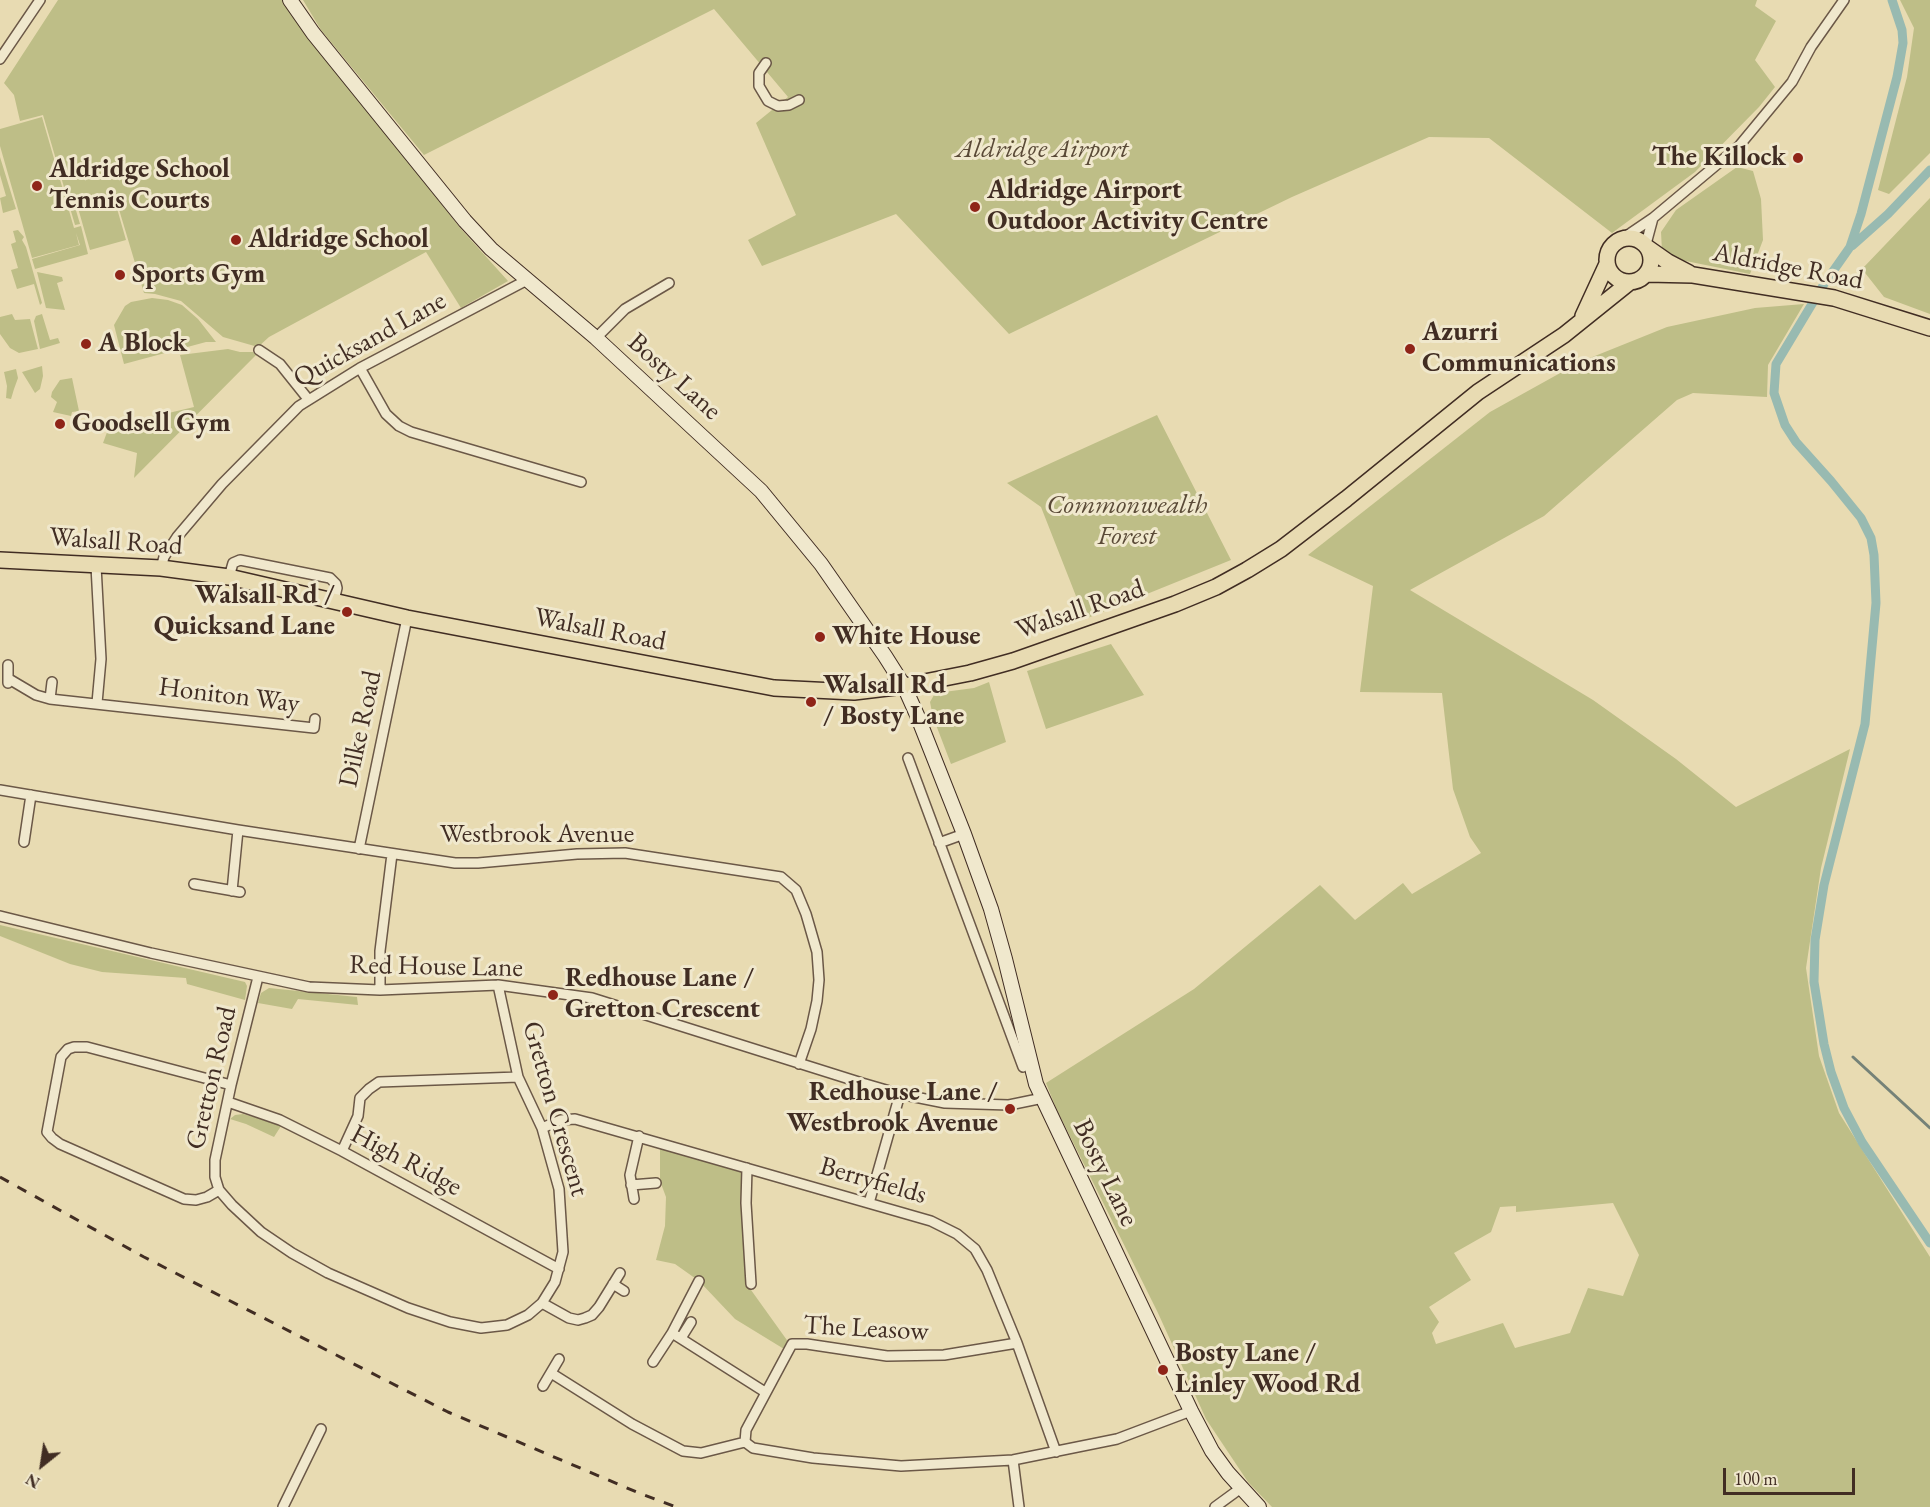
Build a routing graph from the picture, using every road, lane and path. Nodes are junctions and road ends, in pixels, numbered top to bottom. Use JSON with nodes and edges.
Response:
{"nodes":[{"id":1,"x":40,"y":0,"type":"edge"},
{"id":2,"x":290,"y":0,"type":"edge"},
{"id":3,"x":1844,"y":0,"type":"edge"},
{"id":4,"x":0,"y":59,"type":"edge"},
{"id":5,"x":766,"y":63,"type":"dead end"},
{"id":6,"x":799,"y":100,"type":"dead end"},
{"id":7,"x":1653,"y":218,"type":"junction"},
{"id":8,"x":1622,"y":239,"type":"junction"},
{"id":9,"x":1647,"y":246,"type":"junction"},
{"id":10,"x":1607,"y":264,"type":"junction"},
{"id":11,"x":1647,"y":274,"type":"junction"},
{"id":12,"x":1693,"y":275,"type":"junction"},
{"id":13,"x":527,"y":280,"type":"junction"},
{"id":14,"x":1630,"y":282,"type":"junction"},
{"id":15,"x":669,"y":283,"type":"dead end"},
{"id":16,"x":1874,"y":310,"type":"junction"},
{"id":17,"x":1582,"y":319,"type":"junction"},
{"id":18,"x":1930,"y":328,"type":"edge"},
{"id":19,"x":596,"y":338,"type":"junction"},
{"id":20,"x":1930,"y":339,"type":"edge"},
{"id":21,"x":259,"y":350,"type":"dead end"},
{"id":22,"x":360,"y":368,"type":"junction"},
{"id":23,"x":308,"y":399,"type":"junction"},
{"id":24,"x":572,"y":468,"type":"dead end"},
{"id":25,"x":566,"y":478,"type":"junction"},
{"id":26,"x":581,"y":482,"type":"dead end"},
{"id":27,"x":0,"y":560,"type":"edge"},
{"id":28,"x":96,"y":566,"type":"junction"},
{"id":29,"x":161,"y":568,"type":"junction"},
{"id":30,"x":228,"y":577,"type":"junction"},
{"id":31,"x":334,"y":601,"type":"junction"},
{"id":32,"x":407,"y":618,"type":"junction"},
{"id":33,"x":8,"y":665,"type":"dead end"},
{"id":34,"x":52,"y":682,"type":"dead end"},
{"id":35,"x":904,"y":686,"type":"junction"},
{"id":36,"x":51,"y":699,"type":"junction"},
{"id":37,"x":97,"y":703,"type":"junction"},
{"id":38,"x":315,"y":719,"type":"dead end"},
{"id":39,"x":908,"y":758,"type":"dead end"},
{"id":40,"x":0,"y":790,"type":"edge"},
{"id":41,"x":31,"y":795,"type":"junction"},
{"id":42,"x":238,"y":830,"type":"junction"},
{"id":43,"x":964,"y":834,"type":"junction"},
{"id":44,"x":24,"y":842,"type":"dead end"},
{"id":45,"x":939,"y":843,"type":"junction"},
{"id":46,"x":359,"y":849,"type":"junction"},
{"id":47,"x":392,"y":854,"type":"junction"},
{"id":48,"x":194,"y":884,"type":"dead end"},
{"id":49,"x":0,"y":916,"type":"edge"},
{"id":50,"x":258,"y":976,"type":"junction"},
{"id":51,"x":498,"y":985,"type":"junction"},
{"id":52,"x":380,"y":990,"type":"junction"},
{"id":53,"x":799,"y":1064,"type":"junction"},
{"id":54,"x":1023,"y":1067,"type":"dead end"},
{"id":55,"x":518,"y":1077,"type":"junction"},
{"id":56,"x":231,"y":1084,"type":"junction"},
{"id":57,"x":900,"y":1094,"type":"junction"},
{"id":58,"x":1042,"y":1098,"type":"junction"},
{"id":59,"x":228,"y":1102,"type":"junction"},
{"id":60,"x":542,"y":1128,"type":"junction"},
{"id":61,"x":639,"y":1136,"type":"junction"},
{"id":62,"x":342,"y":1151,"type":"junction"},
{"id":63,"x":747,"y":1168,"type":"junction"},
{"id":64,"x":656,"y":1183,"type":"dead end"},
{"id":65,"x":631,"y":1185,"type":"junction"},
{"id":66,"x":219,"y":1190,"type":"junction"},
{"id":67,"x":634,"y":1199,"type":"dead end"},
{"id":68,"x":869,"y":1203,"type":"junction"},
{"id":69,"x":559,"y":1269,"type":"junction"},
{"id":70,"x":620,"y":1273,"type":"dead end"},
{"id":71,"x":699,"y":1281,"type":"dead end"},
{"id":72,"x":613,"y":1284,"type":"junction"},
{"id":73,"x":751,"y":1284,"type":"dead end"},
{"id":74,"x":624,"y":1291,"type":"dead end"},
{"id":75,"x":542,"y":1303,"type":"junction"},
{"id":76,"x":690,"y":1322,"type":"dead end"},
{"id":77,"x":672,"y":1333,"type":"junction"},
{"id":78,"x":681,"y":1338,"type":"junction"},
{"id":79,"x":1017,"y":1343,"type":"junction"},
{"id":80,"x":559,"y":1359,"type":"dead end"},
{"id":81,"x":653,"y":1362,"type":"dead end"},
{"id":82,"x":551,"y":1373,"type":"junction"},
{"id":83,"x":543,"y":1386,"type":"dead end"},
{"id":84,"x":765,"y":1392,"type":"junction"},
{"id":85,"x":1191,"y":1411,"type":"junction"},
{"id":86,"x":321,"y":1429,"type":"dead end"},
{"id":87,"x":745,"y":1442,"type":"junction"},
{"id":88,"x":1056,"y":1452,"type":"junction"},
{"id":89,"x":1013,"y":1460,"type":"junction"},
{"id":90,"x":1241,"y":1488,"type":"junction"},
{"id":91,"x":283,"y":1507,"type":"edge"},
{"id":92,"x":1019,"y":1507,"type":"edge"},
{"id":93,"x":1215,"y":1507,"type":"edge"},
{"id":94,"x":1259,"y":1507,"type":"edge"}],
"edges":[{"from":1,"to":4,"type":"street"},
{"from":2,"to":13,"type":"main road","name":"Bosty Lane"},
{"from":3,"to":7,"type":"street"},
{"from":5,"to":6,"type":"street"},
{"from":7,"to":8,"type":"street"},
{"from":7,"to":9,"type":"street"},
{"from":8,"to":9,"type":"main road"},
{"from":8,"to":10,"type":"main road"},
{"from":9,"to":11,"type":"main road"},
{"from":9,"to":12,"type":"main road","name":"Aldridge Road"},
{"from":10,"to":14,"type":"main road"},
{"from":10,"to":17,"type":"main road","name":"Walsall Road"},
{"from":11,"to":12,"type":"main road","name":"Aldridge Road"},
{"from":11,"to":14,"type":"main road"},
{"from":12,"to":16,"type":"main road","name":"Aldridge Road"},
{"from":13,"to":19,"type":"main road","name":"Bosty Lane"},
{"from":13,"to":22,"type":"street","name":"Quicksand Lane"},
{"from":14,"to":17,"type":"main road","name":"Walsall Road"},
{"from":15,"to":19,"type":"street"},
{"from":16,"to":18,"type":"main road","name":"Aldridge Road"},
{"from":16,"to":20,"type":"main road","name":"Aldridge Road"},
{"from":17,"to":35,"type":"main road","name":"Walsall Road"},
{"from":19,"to":35,"type":"main road","name":"Bosty Lane"},
{"from":21,"to":23,"type":"street"},
{"from":22,"to":23,"type":"street","name":"Quicksand Lane"},
{"from":22,"to":25,"type":"street"},
{"from":23,"to":29,"type":"street","name":"Quicksand Lane"},
{"from":24,"to":25,"type":"street"},
{"from":25,"to":26,"type":"street"},
{"from":27,"to":28,"type":"main road","name":"Walsall Road"},
{"from":28,"to":29,"type":"main road","name":"Walsall Road"},
{"from":28,"to":37,"type":"street"},
{"from":29,"to":30,"type":"main road","name":"Walsall Road"},
{"from":30,"to":31,"type":"main road","name":"Walsall Road"},
{"from":30,"to":31,"type":"street"},
{"from":31,"to":32,"type":"main road","name":"Walsall Road"},
{"from":32,"to":35,"type":"main road","name":"Walsall Road"},
{"from":32,"to":46,"type":"street","name":"Dilke Road"},
{"from":33,"to":36,"type":"street","name":"Honiton Way"},
{"from":34,"to":36,"type":"street"},
{"from":35,"to":43,"type":"main road","name":"Bosty Lane"},
{"from":36,"to":37,"type":"street","name":"Honiton Way"},
{"from":37,"to":38,"type":"street","name":"Honiton Way"},
{"from":39,"to":45,"type":"street"},
{"from":40,"to":41,"type":"street","name":"Westbrook Avenue"},
{"from":41,"to":42,"type":"street","name":"Westbrook Avenue"},
{"from":41,"to":44,"type":"street"},
{"from":42,"to":46,"type":"street","name":"Westbrook Avenue"},
{"from":42,"to":48,"type":"street"},
{"from":43,"to":45,"type":"street"},
{"from":43,"to":58,"type":"main road","name":"Bosty Lane"},
{"from":45,"to":54,"type":"street"},
{"from":46,"to":47,"type":"street","name":"Westbrook Avenue"},
{"from":47,"to":52,"type":"street"},
{"from":47,"to":53,"type":"street","name":"Westbrook Avenue"},
{"from":49,"to":50,"type":"street","name":"Red House Lane"},
{"from":50,"to":52,"type":"street","name":"Red House Lane"},
{"from":50,"to":56,"type":"street","name":"Gretton Road"},
{"from":51,"to":52,"type":"street","name":"Red House Lane"},
{"from":51,"to":53,"type":"street","name":"Red House Lane"},
{"from":51,"to":55,"type":"street","name":"Gretton Crescent"},
{"from":53,"to":57,"type":"street","name":"Red House Lane"},
{"from":55,"to":60,"type":"street","name":"Gretton Crescent"},
{"from":55,"to":62,"type":"street"},
{"from":56,"to":59,"type":"street","name":"Gretton Road"},
{"from":56,"to":66,"type":"street"},
{"from":57,"to":58,"type":"street","name":"Red House Lane"},
{"from":57,"to":68,"type":"street"},
{"from":58,"to":85,"type":"main road","name":"Bosty Lane"},
{"from":59,"to":62,"type":"street","name":"High Ridge"},
{"from":59,"to":66,"type":"street","name":"Gretton Road"},
{"from":60,"to":61,"type":"street","name":"Berryfields"},
{"from":60,"to":69,"type":"street","name":"Gretton Crescent"},
{"from":61,"to":63,"type":"street","name":"Berryfields"},
{"from":61,"to":65,"type":"street"},
{"from":62,"to":69,"type":"street","name":"High Ridge"},
{"from":63,"to":68,"type":"street","name":"Berryfields"},
{"from":63,"to":73,"type":"street"},
{"from":64,"to":65,"type":"street"},
{"from":65,"to":67,"type":"street"},
{"from":66,"to":75,"type":"street","name":"Gretton Crescent"},
{"from":68,"to":79,"type":"street","name":"Berryfields"},
{"from":69,"to":75,"type":"street","name":"Gretton Crescent"},
{"from":70,"to":72,"type":"street"},
{"from":71,"to":77,"type":"street"},
{"from":72,"to":74,"type":"street"},
{"from":72,"to":75,"type":"street"},
{"from":76,"to":78,"type":"street"},
{"from":77,"to":78,"type":"street"},
{"from":77,"to":81,"type":"street"},
{"from":78,"to":84,"type":"street"},
{"from":79,"to":84,"type":"street","name":"The Leasow"},
{"from":79,"to":88,"type":"street","name":"Berryfields"},
{"from":80,"to":82,"type":"street"},
{"from":82,"to":83,"type":"street"},
{"from":82,"to":87,"type":"street"},
{"from":84,"to":87,"type":"street"},
{"from":85,"to":88,"type":"street"},
{"from":85,"to":90,"type":"main road","name":"Bosty Lane"},
{"from":86,"to":91,"type":"street"},
{"from":87,"to":89,"type":"street"},
{"from":88,"to":89,"type":"street"},
{"from":89,"to":92,"type":"street"},
{"from":90,"to":93,"type":"street"},
{"from":90,"to":94,"type":"main road","name":"Bosty Lane"}]}
